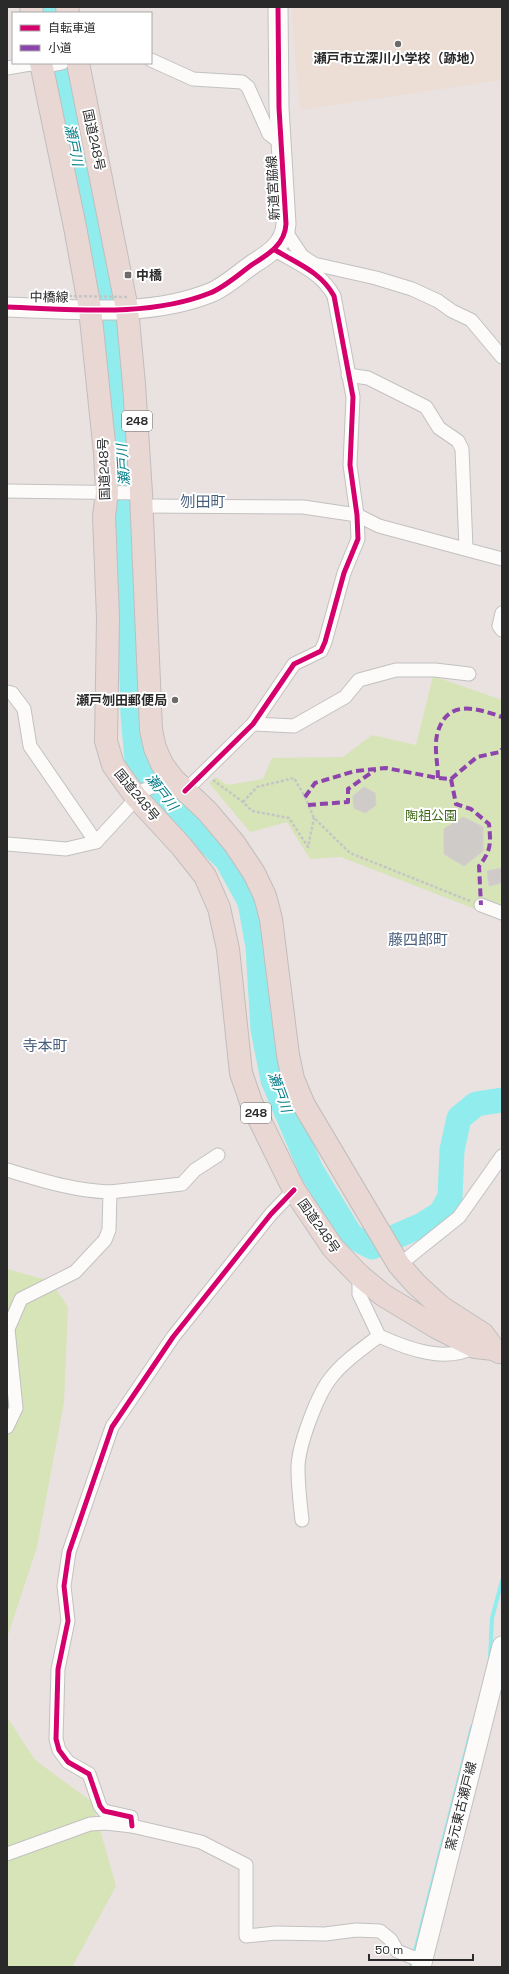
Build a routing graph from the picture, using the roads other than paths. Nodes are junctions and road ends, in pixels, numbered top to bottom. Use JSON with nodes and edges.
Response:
{"nodes":[{"id":1,"x":278,"y":7,"type":"edge"},
{"id":2,"x":152,"y":60,"type":"edge"},
{"id":3,"x":48,"y":64,"type":"edge"},
{"id":4,"x":78,"y":64,"type":"edge"},
{"id":5,"x":7,"y":68,"type":"edge"},
{"id":6,"x":281,"y":143,"type":"junction"},
{"id":7,"x":286,"y":232,"type":"junction"},
{"id":8,"x":275,"y":250,"type":"junction"},
{"id":9,"x":125,"y":305,"type":"junction"},
{"id":10,"x":7,"y":307,"type":"edge"},
{"id":11,"x":94,"y":309,"type":"junction"},
{"id":12,"x":502,"y":357,"type":"edge"},
{"id":13,"x":348,"y":375,"type":"junction"},
{"id":14,"x":7,"y":491,"type":"edge"},
{"id":15,"x":111,"y":492,"type":"junction"},
{"id":16,"x":139,"y":497,"type":"junction"},
{"id":17,"x":357,"y":515,"type":"junction"},
{"id":18,"x":466,"y":548,"type":"junction"},
{"id":19,"x":502,"y":559,"type":"edge"},
{"id":20,"x":502,"y":613,"type":"edge"},
{"id":21,"x":502,"y":630,"type":"edge"},
{"id":22,"x":469,"y":674,"type":"dead end"},
{"id":23,"x":7,"y":692,"type":"edge"},
{"id":24,"x":253,"y":724,"type":"junction"},
{"id":25,"x":175,"y":783,"type":"junction"},
{"id":26,"x":140,"y":794,"type":"junction"},
{"id":27,"x":96,"y":842,"type":"junction"},
{"id":28,"x":7,"y":844,"type":"edge"},
{"id":29,"x":481,"y":905,"type":"road end"},
{"id":30,"x":502,"y":913,"type":"edge"},
{"id":31,"x":218,"y":1155,"type":"dead end"},
{"id":32,"x":502,"y":1156,"type":"edge"},
{"id":33,"x":7,"y":1170,"type":"edge"},
{"id":34,"x":294,"y":1190,"type":"junction"},
{"id":35,"x":110,"y":1192,"type":"junction"},
{"id":36,"x":396,"y":1259,"type":"junction"},
{"id":37,"x":359,"y":1275,"type":"junction"},
{"id":38,"x":379,"y":1336,"type":"junction"},
{"id":39,"x":490,"y":1350,"type":"edge"},
{"id":40,"x":7,"y":1427,"type":"edge"},
{"id":41,"x":302,"y":1520,"type":"dead end"},
{"id":42,"x":502,"y":1646,"type":"edge"},
{"id":43,"x":132,"y":1826,"type":"junction"},
{"id":44,"x":7,"y":1854,"type":"edge"},
{"id":45,"x":422,"y":1964,"type":"edge"}],
"edges":[{"from":1,"to":6,"type":"street","name":"新道宮脇線"},
{"from":2,"to":6,"type":"street"},
{"from":3,"to":5,"type":"street"},
{"from":3,"to":11,"type":"highway","name":"国道248号","number":"248"},
{"from":4,"to":9,"type":"highway","name":"国道248号","number":"248"},
{"from":6,"to":7,"type":"street","name":"新道宮脇線"},
{"from":7,"to":8,"type":"street","name":"新道宮脇線"},
{"from":7,"to":12,"type":"street"},
{"from":8,"to":9,"type":"street","name":"新道宮脇線"},
{"from":8,"to":13,"type":"street"},
{"from":9,"to":11,"type":"street","name":"中橋線"},
{"from":9,"to":16,"type":"highway","name":"国道248号","number":"248"},
{"from":10,"to":11,"type":"street","name":"中橋線"},
{"from":11,"to":15,"type":"highway","name":"国道248号","number":"248"},
{"from":13,"to":17,"type":"street"},
{"from":13,"to":18,"type":"street"},
{"from":14,"to":15,"type":"street"},
{"from":15,"to":16,"type":"street"},
{"from":15,"to":26,"type":"highway","name":"国道248号","number":"248"},
{"from":16,"to":17,"type":"street"},
{"from":16,"to":25,"type":"highway","name":"国道248号","number":"248"},
{"from":17,"to":18,"type":"street"},
{"from":17,"to":24,"type":"street"},
{"from":18,"to":19,"type":"street"},
{"from":20,"to":21,"type":"street"},
{"from":22,"to":24,"type":"street"},
{"from":23,"to":27,"type":"street"},
{"from":24,"to":25,"type":"street"},
{"from":25,"to":26,"type":"street"},
{"from":25,"to":36,"type":"highway","name":"国道248号","number":"248"},
{"from":26,"to":27,"type":"street"},
{"from":26,"to":34,"type":"highway","name":"国道248号","number":"248"},
{"from":27,"to":28,"type":"street"},
{"from":29,"to":30,"type":"street"},
{"from":31,"to":35,"type":"street"},
{"from":32,"to":36,"type":"street"},
{"from":33,"to":35,"type":"street"},
{"from":34,"to":37,"type":"highway","name":"国道248号","number":"248"},
{"from":34,"to":43,"type":"street"},
{"from":35,"to":40,"type":"street"},
{"from":36,"to":39,"type":"highway","name":"国道248号","number":"248"},
{"from":37,"to":38,"type":"street"},
{"from":37,"to":39,"type":"highway","name":"国道248号","number":"248"},
{"from":38,"to":39,"type":"street"},
{"from":38,"to":41,"type":"street"},
{"from":42,"to":45,"type":"street","name":"窯元東古瀬戸線"},
{"from":43,"to":44,"type":"street"},
{"from":43,"to":45,"type":"street"}]}
